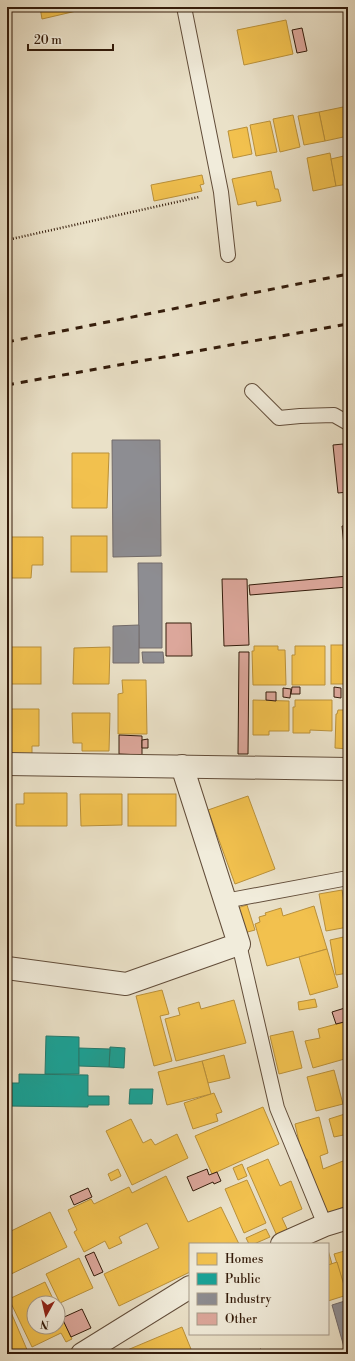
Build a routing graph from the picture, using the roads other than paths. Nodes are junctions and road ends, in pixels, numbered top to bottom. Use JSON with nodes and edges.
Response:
{"nodes":[{"id":1,"x":184,"y":7,"type":"edge"},
{"id":2,"x":228,"y":255,"type":"dead end"},
{"id":3,"x":252,"y":391,"type":"dead end"},
{"id":4,"x":348,"y":423,"type":"edge"},
{"id":5,"x":7,"y":764,"type":"edge"},
{"id":6,"x":182,"y":766,"type":"junction"},
{"id":7,"x":348,"y":768,"type":"edge"},
{"id":8,"x":348,"y":878,"type":"edge"},
{"id":9,"x":225,"y":901,"type":"junction"},
{"id":10,"x":239,"y":944,"type":"junction"},
{"id":11,"x":7,"y":968,"type":"edge"},
{"id":12,"x":348,"y":1218,"type":"edge"},
{"id":13,"x":324,"y":1226,"type":"junction"},
{"id":14,"x":284,"y":1243,"type":"edge"},
{"id":15,"x":189,"y":1288,"type":"edge"},
{"id":16,"x":106,"y":1347,"type":"edge"},
{"id":17,"x":82,"y":1354,"type":"edge"}],
"edges":[{"from":1,"to":2,"type":"lane"},
{"from":3,"to":4,"type":"lane"},
{"from":5,"to":6,"type":"street"},
{"from":6,"to":7,"type":"street"},
{"from":6,"to":9,"type":"street"},
{"from":8,"to":9,"type":"lane"},
{"from":9,"to":10,"type":"street"},
{"from":10,"to":11,"type":"street"},
{"from":10,"to":13,"type":"lane"},
{"from":12,"to":13,"type":"street"},
{"from":13,"to":14,"type":"street"},
{"from":15,"to":16,"type":"street"},
{"from":16,"to":17,"type":"street"}]}
